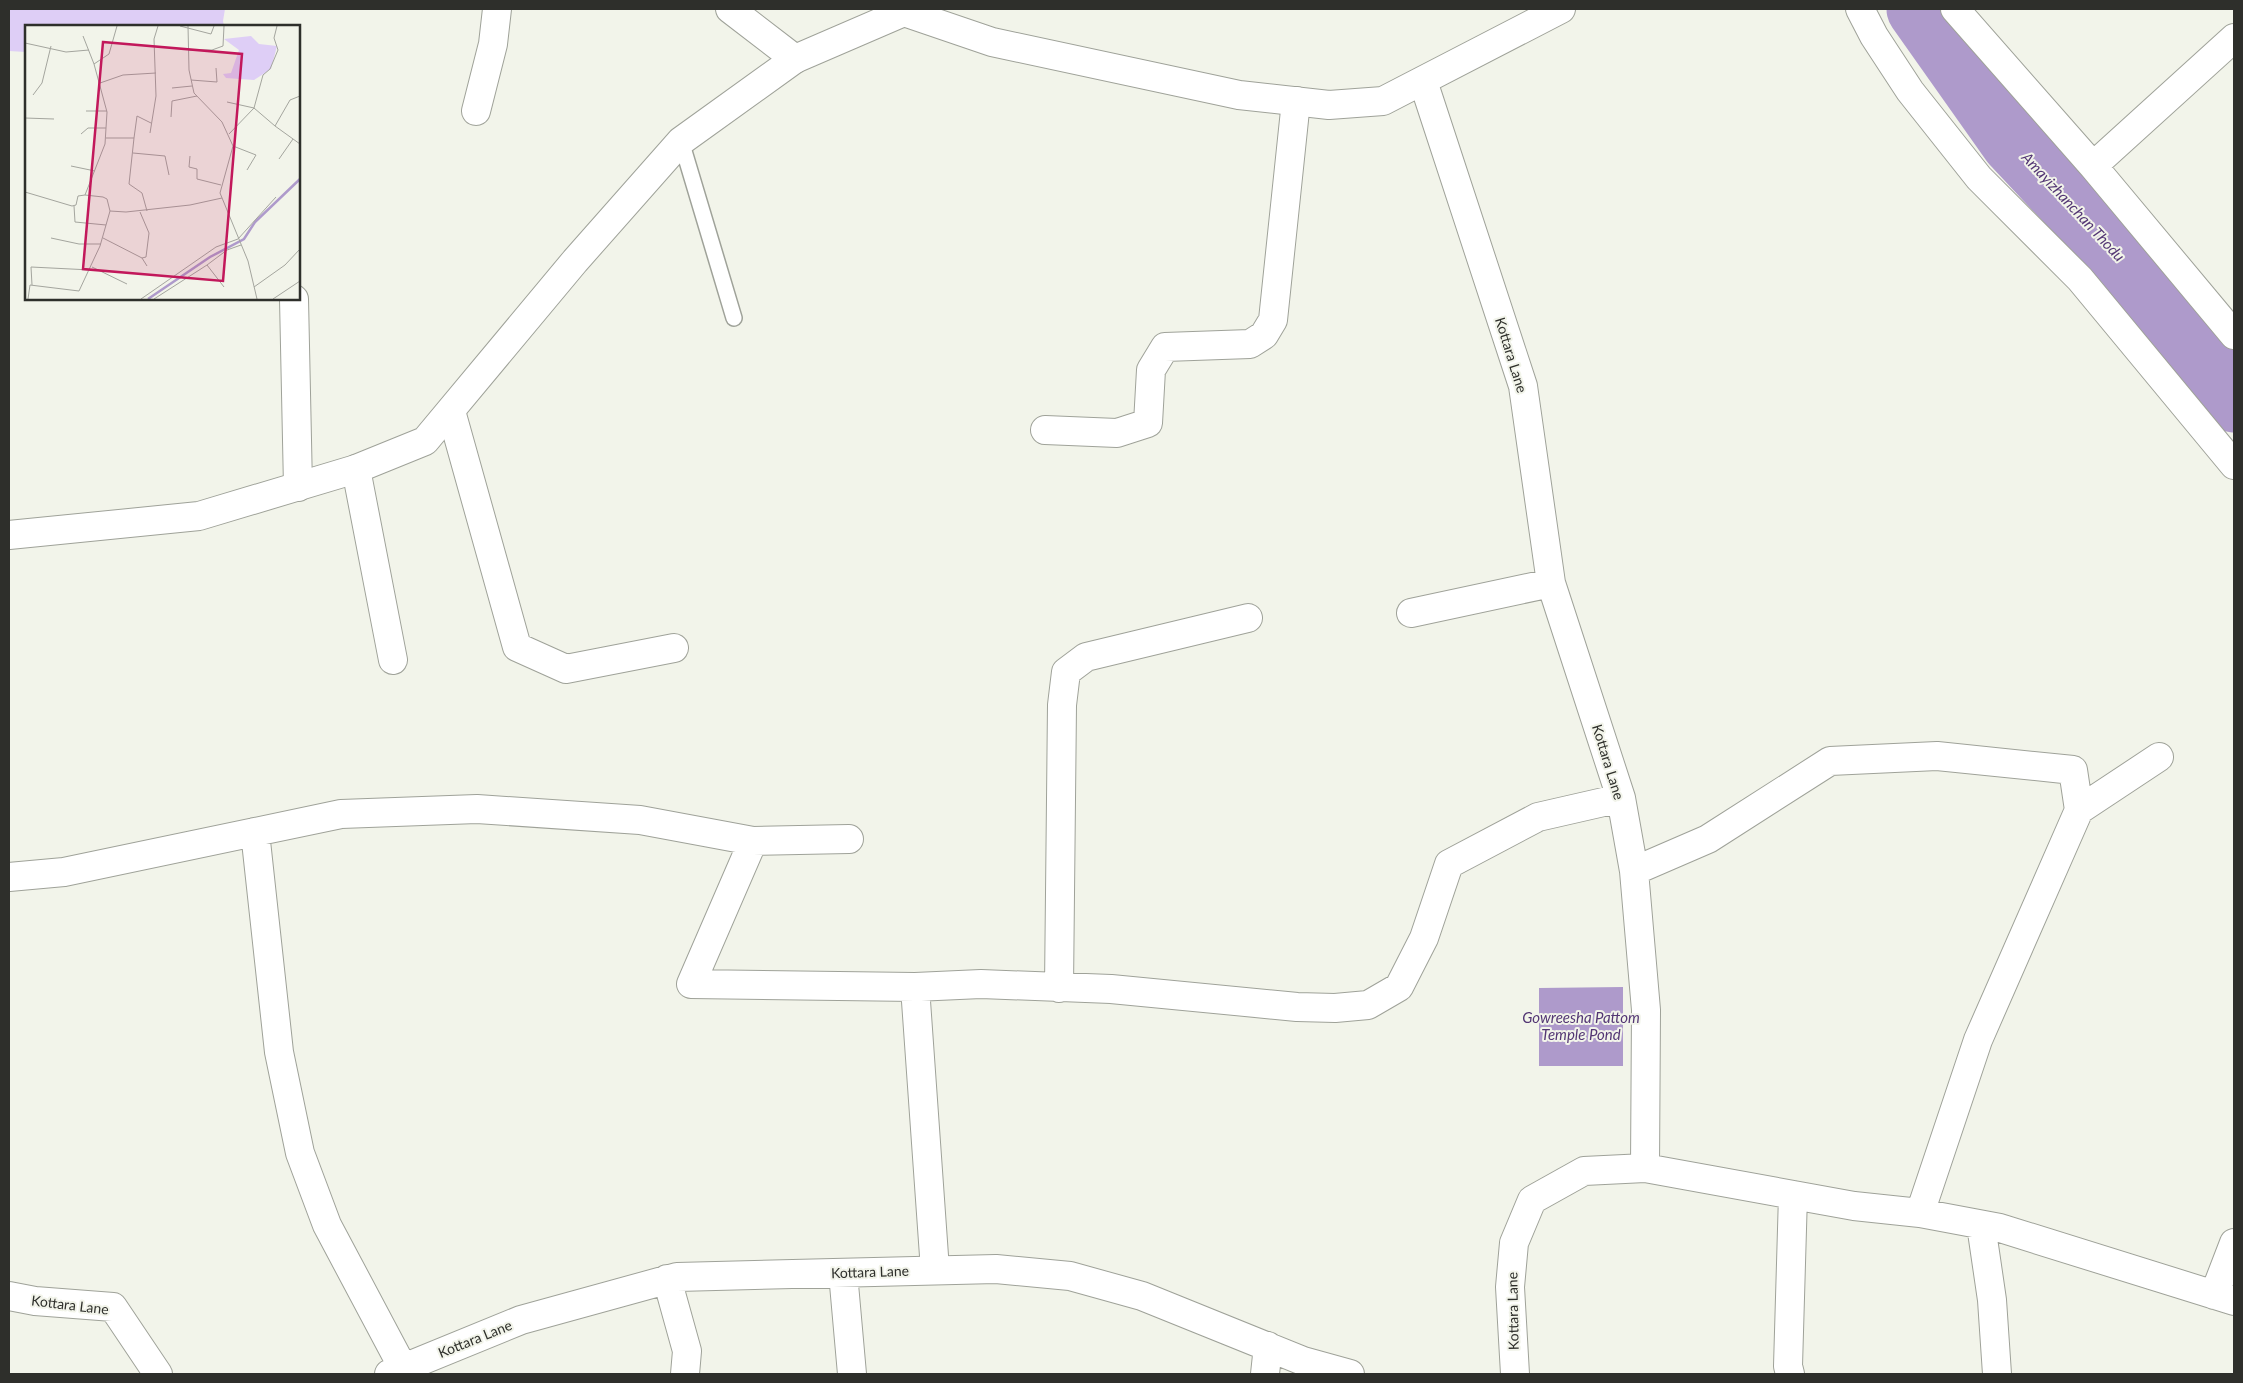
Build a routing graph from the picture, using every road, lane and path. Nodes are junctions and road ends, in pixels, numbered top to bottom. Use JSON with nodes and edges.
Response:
{"nodes":[{"id":1,"x":497,"y":9,"type":"edge"},
{"id":2,"x":730,"y":9,"type":"edge"},
{"id":3,"x":1561,"y":9,"type":"edge"},
{"id":4,"x":1860,"y":9,"type":"edge"},
{"id":5,"x":1955,"y":9,"type":"edge"},
{"id":6,"x":904,"y":11,"type":"edge"},
{"id":7,"x":2234,"y":38,"type":"edge"},
{"id":8,"x":796,"y":59,"type":"junction"},
{"id":9,"x":1423,"y":81,"type":"junction"},
{"id":10,"x":1296,"y":101,"type":"junction"},
{"id":11,"x":476,"y":111,"type":"dead end"},
{"id":12,"x":681,"y":141,"type":"junction"},
{"id":13,"x":2093,"y":166,"type":"junction"},
{"id":14,"x":294,"y":300,"type":"edge"},
{"id":15,"x":734,"y":318,"type":"dead end"},
{"id":16,"x":2234,"y":335,"type":"edge"},
{"id":17,"x":451,"y":411,"type":"junction"},
{"id":18,"x":1045,"y":430,"type":"dead end"},
{"id":19,"x":2234,"y":464,"type":"edge"},
{"id":20,"x":356,"y":468,"type":"junction"},
{"id":21,"x":298,"y":487,"type":"junction"},
{"id":22,"x":9,"y":535,"type":"edge"},
{"id":23,"x":1551,"y":583,"type":"junction"},
{"id":24,"x":1411,"y":613,"type":"dead end"},
{"id":25,"x":1248,"y":618,"type":"dead end"},
{"id":26,"x":674,"y":648,"type":"dead end"},
{"id":27,"x":393,"y":660,"type":"dead end"},
{"id":28,"x":2159,"y":757,"type":"dead end"},
{"id":29,"x":1621,"y":798,"type":"junction"},
{"id":30,"x":2079,"y":810,"type":"junction"},
{"id":31,"x":255,"y":832,"type":"junction"},
{"id":32,"x":849,"y":839,"type":"dead end"},
{"id":33,"x":753,"y":842,"type":"junction"},
{"id":34,"x":1634,"y":871,"type":"junction"},
{"id":35,"x":9,"y":877,"type":"edge"},
{"id":36,"x":914,"y":987,"type":"junction"},
{"id":37,"x":1059,"y":988,"type":"junction"},
{"id":38,"x":1645,"y":1168,"type":"junction"},
{"id":39,"x":1793,"y":1195,"type":"junction"},
{"id":40,"x":1920,"y":1213,"type":"junction"},
{"id":41,"x":1981,"y":1225,"type":"junction"},
{"id":42,"x":2234,"y":1243,"type":"edge"},
{"id":43,"x":935,"y":1270,"type":"junction"},
{"id":44,"x":843,"y":1273,"type":"junction"},
{"id":45,"x":667,"y":1279,"type":"junction"},
{"id":46,"x":9,"y":1296,"type":"edge"},
{"id":47,"x":2224,"y":1298,"type":"edge"},
{"id":48,"x":1268,"y":1346,"type":"junction"},
{"id":49,"x":396,"y":1371,"type":"edge"},
{"id":50,"x":158,"y":1374,"type":"edge"},
{"id":51,"x":685,"y":1374,"type":"edge"},
{"id":52,"x":852,"y":1374,"type":"edge"},
{"id":53,"x":1265,"y":1374,"type":"edge"},
{"id":54,"x":1350,"y":1374,"type":"edge"},
{"id":55,"x":1515,"y":1374,"type":"edge"},
{"id":56,"x":1790,"y":1374,"type":"edge"},
{"id":57,"x":1997,"y":1374,"type":"edge"}],
"edges":[{"from":1,"to":11,"type":"street"},
{"from":2,"to":8,"type":"street"},
{"from":3,"to":9,"type":"street"},
{"from":4,"to":19,"type":"street"},
{"from":5,"to":13,"type":"street"},
{"from":6,"to":8,"type":"street"},
{"from":6,"to":10,"type":"street"},
{"from":7,"to":13,"type":"street"},
{"from":8,"to":12,"type":"street"},
{"from":9,"to":10,"type":"street"},
{"from":9,"to":23,"type":"street","name":"Kottara Lane"},
{"from":10,"to":18,"type":"street"},
{"from":12,"to":15,"type":"lane"},
{"from":12,"to":17,"type":"street"},
{"from":13,"to":16,"type":"street"},
{"from":14,"to":21,"type":"street"},
{"from":17,"to":20,"type":"street"},
{"from":17,"to":26,"type":"street"},
{"from":20,"to":21,"type":"street"},
{"from":20,"to":27,"type":"street"},
{"from":21,"to":22,"type":"street"},
{"from":23,"to":24,"type":"street"},
{"from":23,"to":29,"type":"street","name":"Kottara Lane"},
{"from":25,"to":37,"type":"street"},
{"from":28,"to":30,"type":"street"},
{"from":29,"to":34,"type":"street","name":"Kottara Lane"},
{"from":29,"to":37,"type":"street"},
{"from":30,"to":34,"type":"street"},
{"from":30,"to":40,"type":"street"},
{"from":31,"to":33,"type":"street"},
{"from":31,"to":35,"type":"street"},
{"from":31,"to":49,"type":"street"},
{"from":32,"to":33,"type":"street"},
{"from":33,"to":36,"type":"street"},
{"from":34,"to":38,"type":"street","name":"Kottara Lane"},
{"from":36,"to":37,"type":"street"},
{"from":36,"to":43,"type":"street"},
{"from":38,"to":39,"type":"street"},
{"from":38,"to":55,"type":"street","name":"Kottara Lane"},
{"from":39,"to":40,"type":"street"},
{"from":39,"to":56,"type":"street"},
{"from":40,"to":41,"type":"street"},
{"from":41,"to":47,"type":"street"},
{"from":41,"to":57,"type":"street"},
{"from":42,"to":47,"type":"street"},
{"from":43,"to":44,"type":"street","name":"Kottara Lane"},
{"from":43,"to":48,"type":"street","name":"Kottara Lane"},
{"from":44,"to":45,"type":"street","name":"Kottara Lane"},
{"from":44,"to":52,"type":"street"},
{"from":45,"to":49,"type":"street","name":"Kottara Lane"},
{"from":45,"to":51,"type":"street"},
{"from":46,"to":50,"type":"street","name":"Kottara Lane"},
{"from":48,"to":53,"type":"street"},
{"from":48,"to":54,"type":"street","name":"Kottara Lane"}]}
